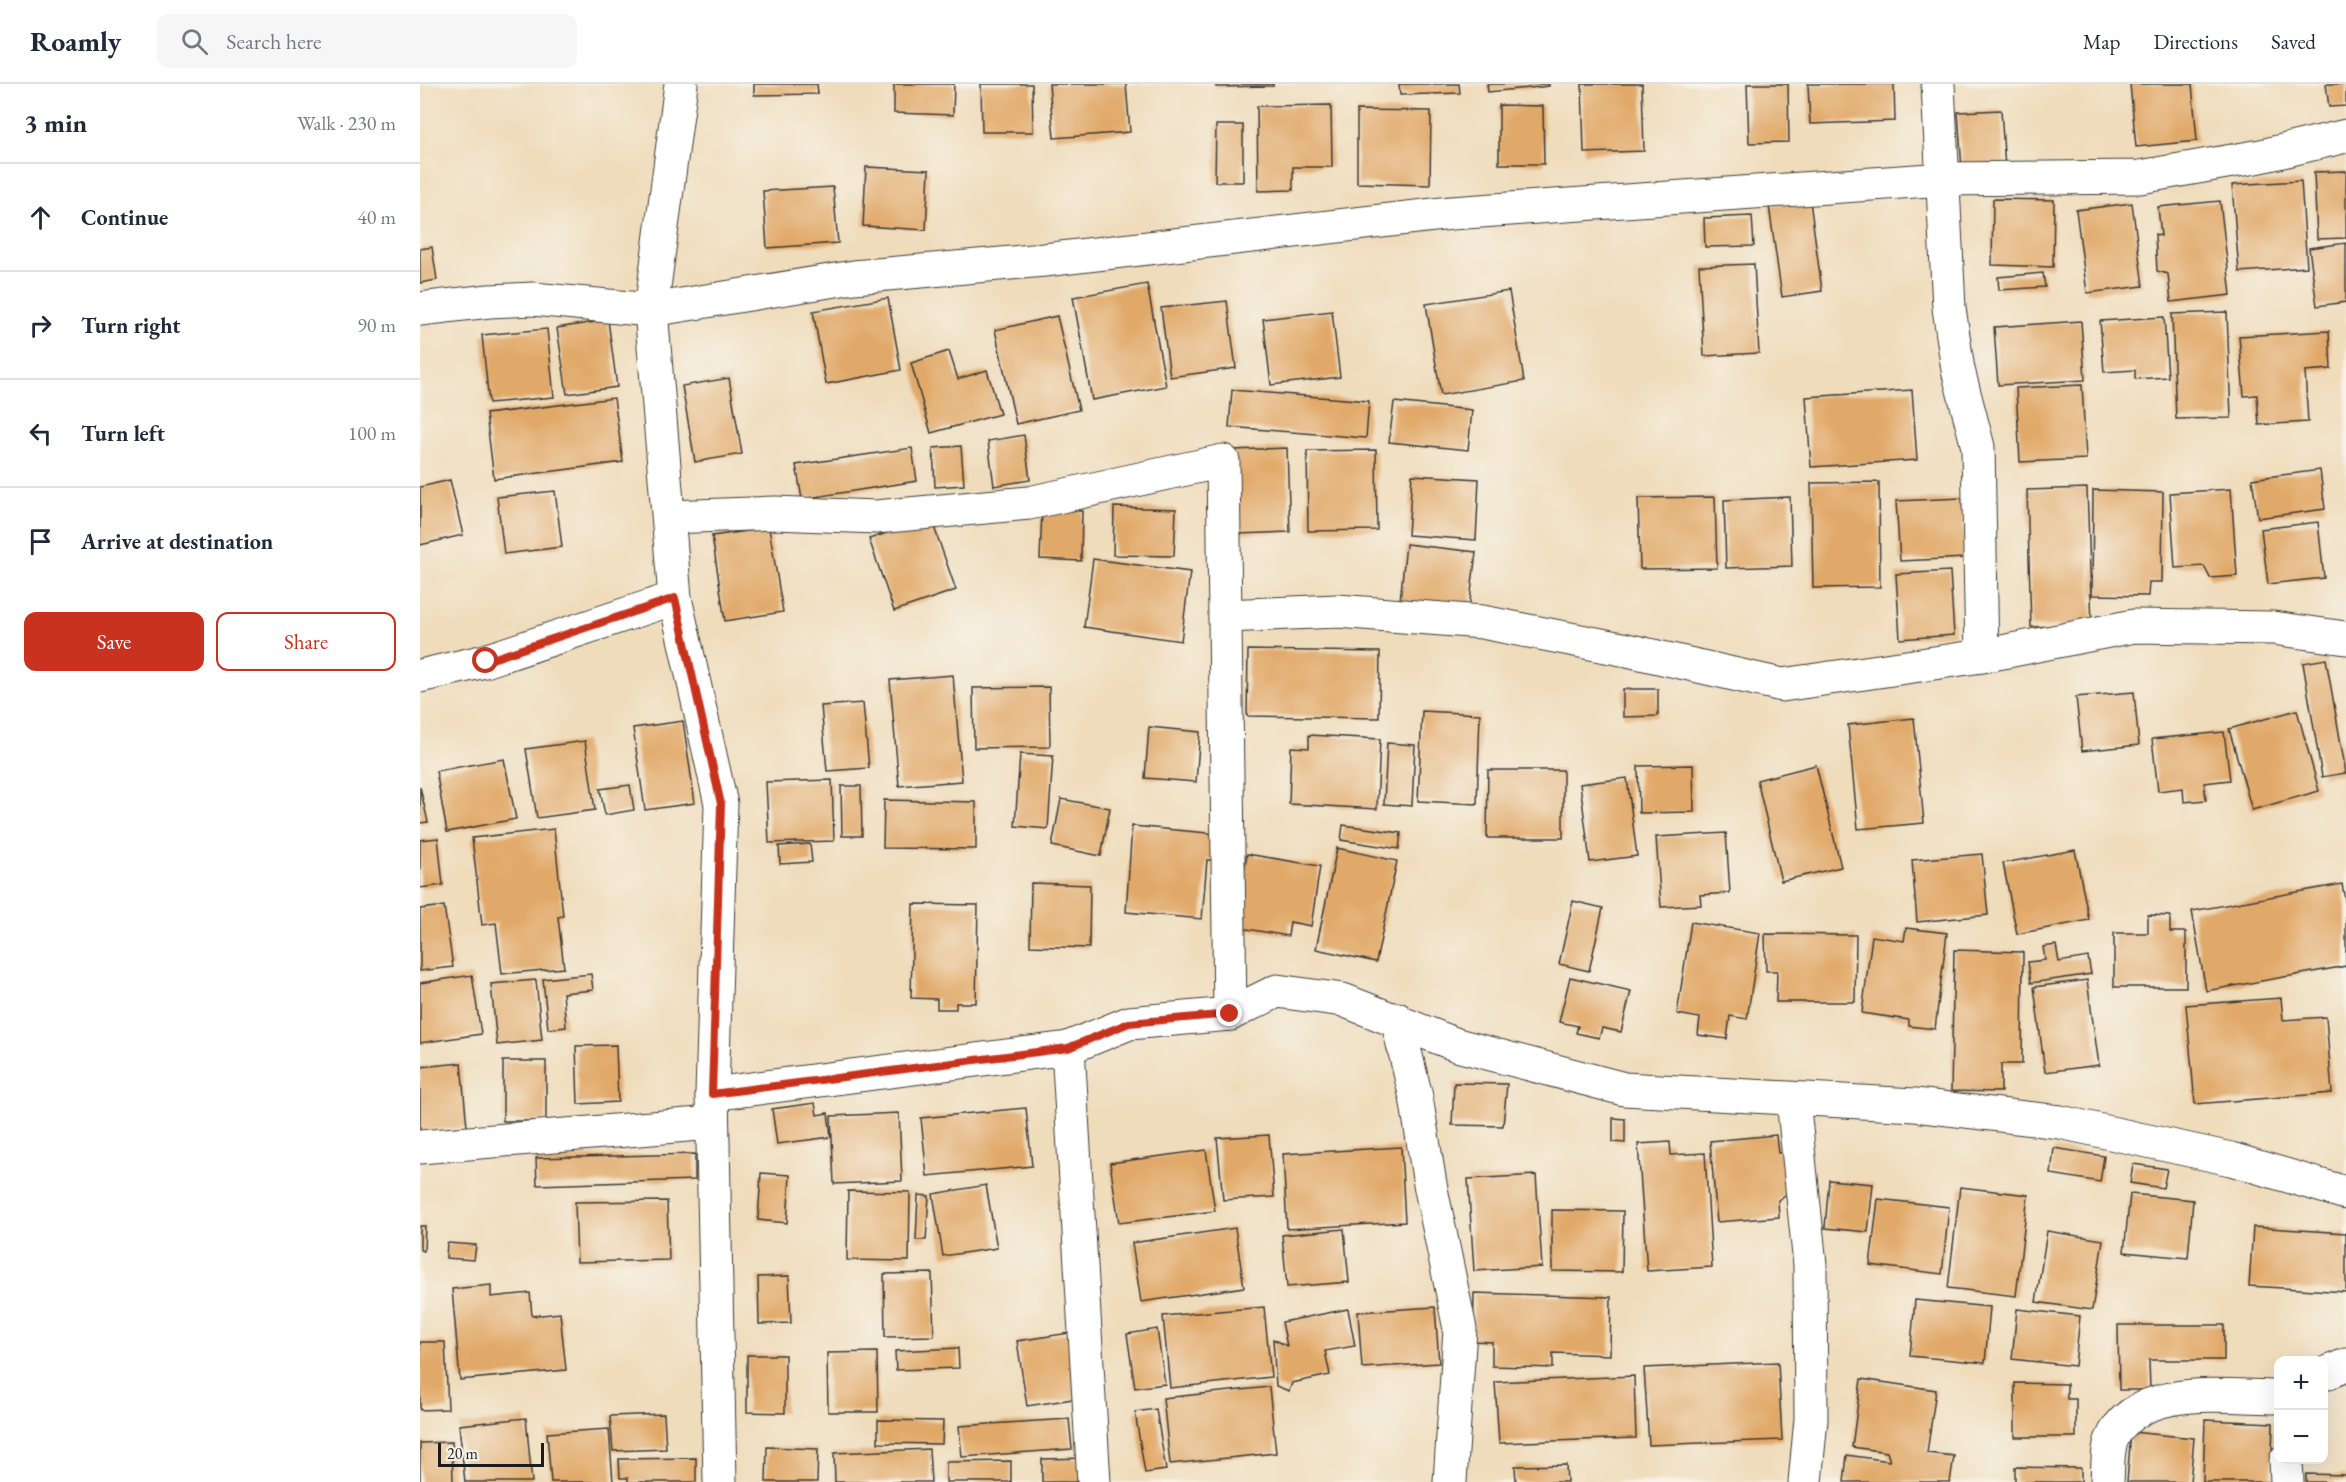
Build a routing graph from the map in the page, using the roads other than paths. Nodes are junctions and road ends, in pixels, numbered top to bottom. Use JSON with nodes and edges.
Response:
{"nodes":[{"id":1,"x":681,"y":84,"type":"edge"},
{"id":2,"x":1938,"y":84,"type":"edge"},
{"id":3,"x":2346,"y":136,"type":"edge"},
{"id":4,"x":1944,"y":179,"type":"junction"},
{"id":5,"x":420,"y":309,"type":"edge"},
{"id":6,"x":651,"y":310,"type":"junction"},
{"id":7,"x":669,"y":517,"type":"junction"},
{"id":8,"x":675,"y":598,"type":"junction"},
{"id":9,"x":1226,"y":616,"type":"junction"},
{"id":10,"x":2346,"y":638,"type":"edge"},
{"id":11,"x":1982,"y":656,"type":"junction"},
{"id":12,"x":420,"y":676,"type":"edge"},
{"id":13,"x":1230,"y":1014,"type":"junction"},
{"id":14,"x":1397,"y":1019,"type":"junction"},
{"id":15,"x":1068,"y":1048,"type":"junction"},
{"id":16,"x":1793,"y":1099,"type":"junction"},
{"id":17,"x":712,"y":1109,"type":"junction"},
{"id":18,"x":420,"y":1147,"type":"edge"},
{"id":19,"x":2346,"y":1193,"type":"edge"},
{"id":20,"x":2346,"y":1365,"type":"edge"},
{"id":21,"x":2328,"y":1372,"type":"edge"},
{"id":22,"x":2274,"y":1397,"type":"edge"},
{"id":23,"x":2286,"y":1464,"type":"edge"},
{"id":24,"x":720,"y":1482,"type":"edge"},
{"id":25,"x":1094,"y":1482,"type":"edge"},
{"id":26,"x":1450,"y":1482,"type":"edge"},
{"id":27,"x":1805,"y":1482,"type":"edge"},
{"id":28,"x":2107,"y":1482,"type":"edge"},
{"id":29,"x":2287,"y":1482,"type":"edge"}],
"edges":[{"from":1,"to":6,"type":"street"},
{"from":2,"to":4,"type":"street"},
{"from":3,"to":4,"type":"street"},
{"from":4,"to":6,"type":"street"},
{"from":4,"to":11,"type":"street"},
{"from":5,"to":6,"type":"street"},
{"from":6,"to":7,"type":"street"},
{"from":7,"to":8,"type":"street"},
{"from":7,"to":9,"type":"street"},
{"from":8,"to":12,"type":"street"},
{"from":8,"to":17,"type":"street"},
{"from":9,"to":11,"type":"street"},
{"from":9,"to":13,"type":"street"},
{"from":10,"to":11,"type":"street"},
{"from":13,"to":14,"type":"street"},
{"from":13,"to":15,"type":"street"},
{"from":14,"to":16,"type":"street"},
{"from":14,"to":26,"type":"street"},
{"from":15,"to":17,"type":"street"},
{"from":15,"to":25,"type":"street"},
{"from":16,"to":19,"type":"street"},
{"from":16,"to":27,"type":"street"},
{"from":17,"to":18,"type":"street"},
{"from":17,"to":24,"type":"street"},
{"from":20,"to":21,"type":"street"},
{"from":22,"to":28,"type":"street"},
{"from":23,"to":29,"type":"street"}]}
